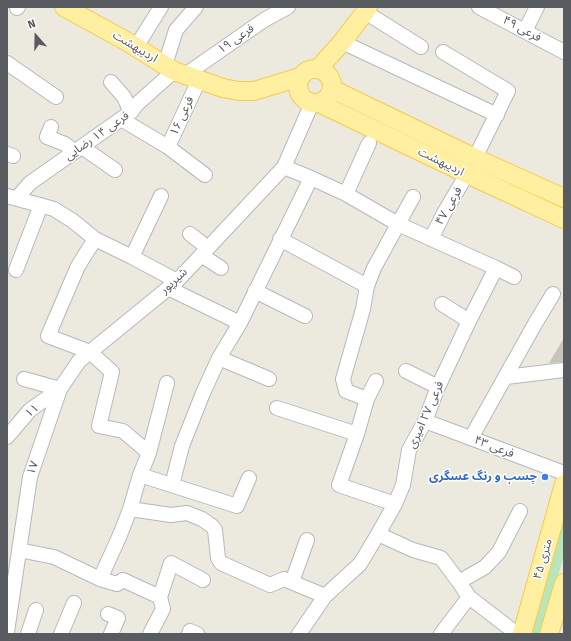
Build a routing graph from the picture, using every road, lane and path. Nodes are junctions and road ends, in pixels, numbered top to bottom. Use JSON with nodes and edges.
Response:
{"nodes":[{"id":1,"x":64,"y":7,"type":"edge"},
{"id":2,"x":161,"y":7,"type":"edge"},
{"id":3,"x":196,"y":7,"type":"edge"},
{"id":4,"x":288,"y":7,"type":"edge"},
{"id":5,"x":479,"y":7,"type":"edge"},
{"id":6,"x":537,"y":7,"type":"edge"},
{"id":7,"x":366,"y":9,"type":"edge"},
{"id":8,"x":269,"y":11,"type":"edge"},
{"id":9,"x":84,"y":12,"type":"edge"},
{"id":10,"x":525,"y":31,"type":"junction"},
{"id":11,"x":342,"y":42,"type":"junction"},
{"id":12,"x":136,"y":47,"type":"junction"},
{"id":13,"x":421,"y":47,"type":"dead end"},
{"id":14,"x":443,"y":52,"type":"dead end"},
{"id":15,"x":564,"y":52,"type":"edge"},
{"id":16,"x":7,"y":63,"type":"edge"},
{"id":17,"x":318,"y":69,"type":"junction"},
{"id":18,"x":181,"y":73,"type":"junction"},
{"id":19,"x":300,"y":77,"type":"junction"},
{"id":20,"x":111,"y":82,"type":"dead end"},
{"id":21,"x":332,"y":89,"type":"junction"},
{"id":22,"x":254,"y":92,"type":"junction"},
{"id":23,"x":56,"y":96,"type":"dead end"},
{"id":24,"x":311,"y":101,"type":"junction"},
{"id":25,"x":496,"y":115,"type":"junction"},
{"id":26,"x":126,"y":116,"type":"junction"},
{"id":27,"x":51,"y":127,"type":"dead end"},
{"id":28,"x":368,"y":143,"type":"dead end"},
{"id":29,"x":168,"y":147,"type":"junction"},
{"id":30,"x":78,"y":149,"type":"junction"},
{"id":31,"x":475,"y":158,"type":"junction"},
{"id":32,"x":284,"y":167,"type":"junction"},
{"id":33,"x":115,"y":170,"type":"dead end"},
{"id":34,"x":467,"y":174,"type":"junction"},
{"id":35,"x":205,"y":175,"type":"dead end"},
{"id":36,"x":311,"y":178,"type":"junction"},
{"id":37,"x":346,"y":194,"type":"junction"},
{"id":38,"x":161,"y":196,"type":"dead end"},
{"id":39,"x":12,"y":197,"type":"edge"},
{"id":40,"x":413,"y":197,"type":"dead end"},
{"id":41,"x":564,"y":198,"type":"edge"},
{"id":42,"x":40,"y":205,"type":"junction"},
{"id":43,"x":564,"y":219,"type":"edge"},
{"id":44,"x":398,"y":224,"type":"junction"},
{"id":45,"x":190,"y":234,"type":"dead end"},
{"id":46,"x":280,"y":239,"type":"junction"},
{"id":47,"x":431,"y":239,"type":"junction"},
{"id":48,"x":95,"y":240,"type":"junction"},
{"id":49,"x":204,"y":252,"type":"junction"},
{"id":50,"x":132,"y":257,"type":"junction"},
{"id":51,"x":221,"y":268,"type":"dead end"},
{"id":52,"x":496,"y":268,"type":"junction"},
{"id":53,"x":16,"y":270,"type":"dead end"},
{"id":54,"x":514,"y":276,"type":"dead end"},
{"id":55,"x":172,"y":284,"type":"junction"},
{"id":56,"x":367,"y":286,"type":"junction"},
{"id":57,"x":255,"y":291,"type":"junction"},
{"id":58,"x":553,"y":294,"type":"dead end"},
{"id":59,"x":442,"y":304,"type":"dead end"},
{"id":60,"x":305,"y":316,"type":"dead end"},
{"id":61,"x":468,"y":321,"type":"junction"},
{"id":62,"x":240,"y":323,"type":"junction"},
{"id":63,"x":90,"y":352,"type":"junction"},
{"id":64,"x":219,"y":358,"type":"junction"},
{"id":65,"x":564,"y":370,"type":"edge"},
{"id":66,"x":406,"y":371,"type":"dead end"},
{"id":67,"x":506,"y":377,"type":"junction"},
{"id":68,"x":24,"y":379,"type":"dead end"},
{"id":69,"x":269,"y":379,"type":"dead end"},
{"id":70,"x":376,"y":381,"type":"dead end"},
{"id":71,"x":167,"y":383,"type":"dead end"},
{"id":72,"x":438,"y":387,"type":"junction"},
{"id":73,"x":60,"y":389,"type":"junction"},
{"id":74,"x":367,"y":399,"type":"junction"},
{"id":75,"x":277,"y":408,"type":"dead end"},
{"id":76,"x":425,"y":421,"type":"junction"},
{"id":77,"x":357,"y":434,"type":"junction"},
{"id":78,"x":7,"y":436,"type":"edge"},
{"id":79,"x":471,"y":438,"type":"junction"},
{"id":80,"x":149,"y":453,"type":"junction"},
{"id":81,"x":564,"y":473,"type":"edge"},
{"id":82,"x":140,"y":475,"type":"junction"},
{"id":83,"x":249,"y":478,"type":"dead end"},
{"id":84,"x":564,"y":484,"type":"edge"},
{"id":85,"x":172,"y":485,"type":"junction"},
{"id":86,"x":395,"y":504,"type":"junction"},
{"id":87,"x":130,"y":509,"type":"junction"},
{"id":88,"x":520,"y":511,"type":"dead end"},
{"id":89,"x":378,"y":534,"type":"junction"},
{"id":90,"x":307,"y":540,"type":"dead end"},
{"id":91,"x":19,"y":550,"type":"junction"},
{"id":92,"x":100,"y":579,"type":"junction"},
{"id":93,"x":203,"y":580,"type":"dead end"},
{"id":94,"x":292,"y":582,"type":"junction"},
{"id":95,"x":459,"y":582,"type":"junction"},
{"id":96,"x":564,"y":583,"type":"edge"},
{"id":97,"x":324,"y":596,"type":"junction"},
{"id":98,"x":160,"y":597,"type":"junction"},
{"id":99,"x":469,"y":597,"type":"junction"},
{"id":100,"x":74,"y":604,"type":"dead end"},
{"id":101,"x":36,"y":610,"type":"dead end"},
{"id":102,"x":108,"y":614,"type":"dead end"},
{"id":103,"x":7,"y":632,"type":"edge"},
{"id":104,"x":28,"y":634,"type":"edge"},
{"id":105,"x":61,"y":634,"type":"edge"},
{"id":106,"x":111,"y":634,"type":"edge"},
{"id":107,"x":150,"y":634,"type":"edge"},
{"id":108,"x":299,"y":634,"type":"edge"},
{"id":109,"x":441,"y":634,"type":"edge"},
{"id":110,"x":517,"y":634,"type":"edge"},
{"id":111,"x":522,"y":634,"type":"edge"},
{"id":112,"x":550,"y":634,"type":"edge"}],
"edges":[{"from":1,"to":9,"type":"main road","name":"اردیبهشت"},
{"from":2,"to":12,"type":"street"},
{"from":3,"to":18,"type":"street","name":"فرعی ۱۶"},
{"from":4,"to":8,"type":"street","name":"فرعی ۱۹"},
{"from":5,"to":10,"type":"street","name":"فرعی ۴۹"},
{"from":6,"to":10,"type":"street"},
{"from":7,"to":11,"type":"main road","name":"اردیبهشت"},
{"from":7,"to":13,"type":"street"},
{"from":8,"to":18,"type":"street","name":"فرعی ۱۹"},
{"from":9,"to":12,"type":"main road","name":"اردیبهشت"},
{"from":10,"to":15,"type":"street","name":"فرعی ۴۹"},
{"from":11,"to":17,"type":"main road","name":"اردیبهشت"},
{"from":11,"to":25,"type":"street"},
{"from":12,"to":18,"type":"main road","name":"اردیبهشت"},
{"from":14,"to":25,"type":"street"},
{"from":16,"to":23,"type":"street"},
{"from":17,"to":19,"type":"main road","name":"اردیبهشت"},
{"from":17,"to":21,"type":"main road"},
{"from":18,"to":22,"type":"main road","name":"اردیبهشت"},
{"from":18,"to":26,"type":"street","name":"فرعی ۱۴ رضایی"},
{"from":18,"to":29,"type":"street","name":"فرعی ۱۶"},
{"from":19,"to":22,"type":"main road","name":"اردیبهشت"},
{"from":19,"to":24,"type":"main road"},
{"from":20,"to":26,"type":"street"},
{"from":21,"to":24,"type":"main road"},
{"from":21,"to":31,"type":"main road","name":"اردیبهشت"},
{"from":22,"to":24,"type":"main road"},
{"from":24,"to":32,"type":"street","name":"شیرپور"},
{"from":24,"to":34,"type":"main road","name":"اردیبهشت"},
{"from":25,"to":31,"type":"street"},
{"from":26,"to":29,"type":"street","name":"فرعی ۱۶"},
{"from":26,"to":30,"type":"street","name":"فرعی ۱۴ رضایی"},
{"from":27,"to":30,"type":"street"},
{"from":28,"to":37,"type":"street"},
{"from":29,"to":35,"type":"street"},
{"from":30,"to":33,"type":"street"},
{"from":30,"to":39,"type":"street","name":"فرعی ۱۴ رضایی"},
{"from":31,"to":41,"type":"main road","name":"اردیبهشت"},
{"from":32,"to":36,"type":"street"},
{"from":32,"to":49,"type":"street","name":"شیرپور"},
{"from":34,"to":43,"type":"main road","name":"اردیبهشت"},
{"from":34,"to":47,"type":"street","name":"فرعی ۴۷"},
{"from":36,"to":37,"type":"street"},
{"from":36,"to":46,"type":"street"},
{"from":37,"to":44,"type":"street"},
{"from":38,"to":50,"type":"street"},
{"from":39,"to":42,"type":"street"},
{"from":40,"to":44,"type":"street"},
{"from":42,"to":48,"type":"street"},
{"from":42,"to":53,"type":"street"},
{"from":44,"to":47,"type":"street"},
{"from":44,"to":56,"type":"street"},
{"from":45,"to":49,"type":"street"},
{"from":46,"to":56,"type":"street"},
{"from":46,"to":57,"type":"street"},
{"from":47,"to":52,"type":"street"},
{"from":48,"to":50,"type":"street"},
{"from":48,"to":63,"type":"street"},
{"from":49,"to":51,"type":"street"},
{"from":49,"to":55,"type":"street","name":"شیرپور"},
{"from":50,"to":55,"type":"street"},
{"from":52,"to":54,"type":"street"},
{"from":52,"to":61,"type":"street","name":"فرعی ۲۷ امیری"},
{"from":55,"to":62,"type":"street"},
{"from":55,"to":63,"type":"street","name":"شیرپور"},
{"from":56,"to":74,"type":"street"},
{"from":57,"to":60,"type":"street"},
{"from":57,"to":62,"type":"street"},
{"from":58,"to":67,"type":"street"},
{"from":59,"to":61,"type":"street"},
{"from":61,"to":72,"type":"street","name":"فرعی ۲۷ امیری"},
{"from":62,"to":64,"type":"street"},
{"from":63,"to":73,"type":"street","name":"شیرپور"},
{"from":63,"to":80,"type":"street"},
{"from":64,"to":69,"type":"street"},
{"from":64,"to":85,"type":"street"},
{"from":65,"to":67,"type":"street"},
{"from":66,"to":72,"type":"street"},
{"from":67,"to":79,"type":"street"},
{"from":68,"to":73,"type":"street"},
{"from":70,"to":74,"type":"street"},
{"from":71,"to":80,"type":"street"},
{"from":72,"to":76,"type":"street","name":"فرعی ۲۷ امیری"},
{"from":73,"to":78,"type":"street","name":"۱۱"},
{"from":73,"to":91,"type":"street","name":"۱۷"},
{"from":74,"to":77,"type":"street"},
{"from":75,"to":77,"type":"street"},
{"from":76,"to":79,"type":"street","name":"فرعی ۴۳"},
{"from":76,"to":86,"type":"street","name":"فرعی ۲۷ امیری"},
{"from":77,"to":86,"type":"street"},
{"from":79,"to":81,"type":"street","name":"فرعی ۴۳"},
{"from":80,"to":82,"type":"street"},
{"from":82,"to":85,"type":"street"},
{"from":82,"to":87,"type":"street"},
{"from":83,"to":85,"type":"street"},
{"from":84,"to":111,"type":"main road","name":"۴۵ متری"},
{"from":86,"to":89,"type":"street","name":"فرعی ۲۷ امیری"},
{"from":87,"to":92,"type":"street"},
{"from":87,"to":94,"type":"street"},
{"from":88,"to":95,"type":"street"},
{"from":89,"to":95,"type":"street"},
{"from":89,"to":97,"type":"street","name":"فرعی ۲۷ امیری"},
{"from":90,"to":94,"type":"street"},
{"from":91,"to":92,"type":"street"},
{"from":91,"to":103,"type":"street","name":"۱۷"},
{"from":92,"to":98,"type":"street"},
{"from":93,"to":98,"type":"street"},
{"from":94,"to":97,"type":"street"},
{"from":95,"to":99,"type":"street"},
{"from":96,"to":112,"type":"main road"},
{"from":97,"to":108,"type":"street","name":"فرعی ۲۷ امیری"},
{"from":98,"to":107,"type":"street"},
{"from":99,"to":109,"type":"street"},
{"from":99,"to":110,"type":"street"},
{"from":100,"to":105,"type":"street"},
{"from":101,"to":104,"type":"street"},
{"from":102,"to":106,"type":"street"}]}
